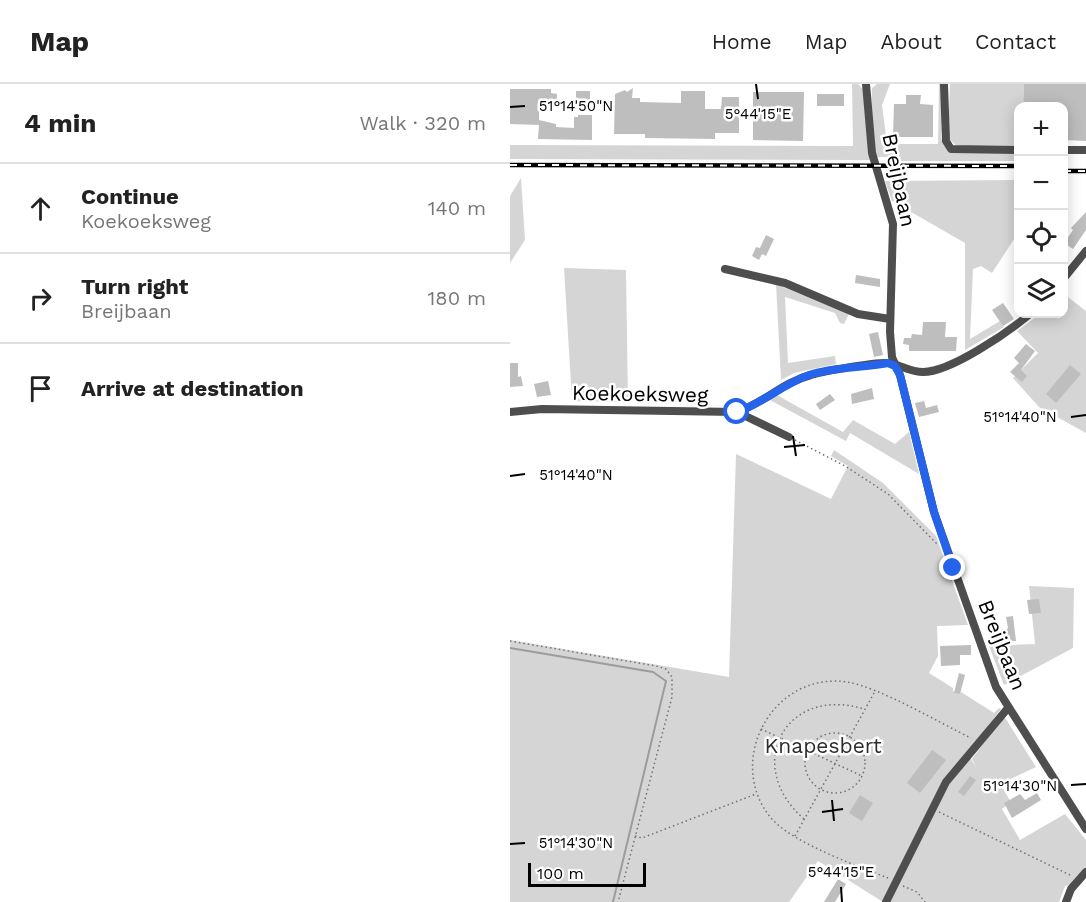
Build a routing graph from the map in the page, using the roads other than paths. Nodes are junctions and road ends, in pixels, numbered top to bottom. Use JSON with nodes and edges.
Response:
{"nodes":[{"id":1,"x":866,"y":84,"type":"edge"},
{"id":2,"x":944,"y":84,"type":"edge"},
{"id":3,"x":1014,"y":150,"type":"edge"},
{"id":4,"x":1068,"y":150,"type":"edge"},
{"id":5,"x":1086,"y":150,"type":"edge"},
{"id":6,"x":1086,"y":250,"type":"edge"},
{"id":7,"x":725,"y":269,"type":"dead end"},
{"id":8,"x":1068,"y":273,"type":"edge"},
{"id":9,"x":1024,"y":318,"type":"edge"},
{"id":10,"x":890,"y":320,"type":"junction"},
{"id":11,"x":895,"y":366,"type":"junction"},
{"id":12,"x":510,"y":412,"type":"edge"},
{"id":13,"x":737,"y":412,"type":"junction"},
{"id":14,"x":789,"y":437,"type":"road end"},
{"id":15,"x":1008,"y":708,"type":"junction"},
{"id":16,"x":1086,"y":829,"type":"edge"},
{"id":17,"x":1086,"y":872,"type":"edge"},
{"id":18,"x":886,"y":902,"type":"edge"},
{"id":19,"x":1066,"y":902,"type":"edge"}],
"edges":[{"from":1,"to":10,"type":"street","name":"Breijbaan"},
{"from":2,"to":3,"type":"street"},
{"from":4,"to":5,"type":"street"},
{"from":6,"to":8,"type":"street"},
{"from":7,"to":10,"type":"street"},
{"from":9,"to":11,"type":"street","name":"Koekoeksweg"},
{"from":10,"to":11,"type":"street","name":"Breijbaan"},
{"from":11,"to":13,"type":"street","name":"Koekoeksweg"},
{"from":11,"to":15,"type":"street","name":"Breijbaan"},
{"from":12,"to":13,"type":"street","name":"Koekoeksweg"},
{"from":13,"to":14,"type":"street"},
{"from":15,"to":16,"type":"street","name":"Breijbaan"},
{"from":15,"to":18,"type":"street"},
{"from":17,"to":19,"type":"street"}]}
